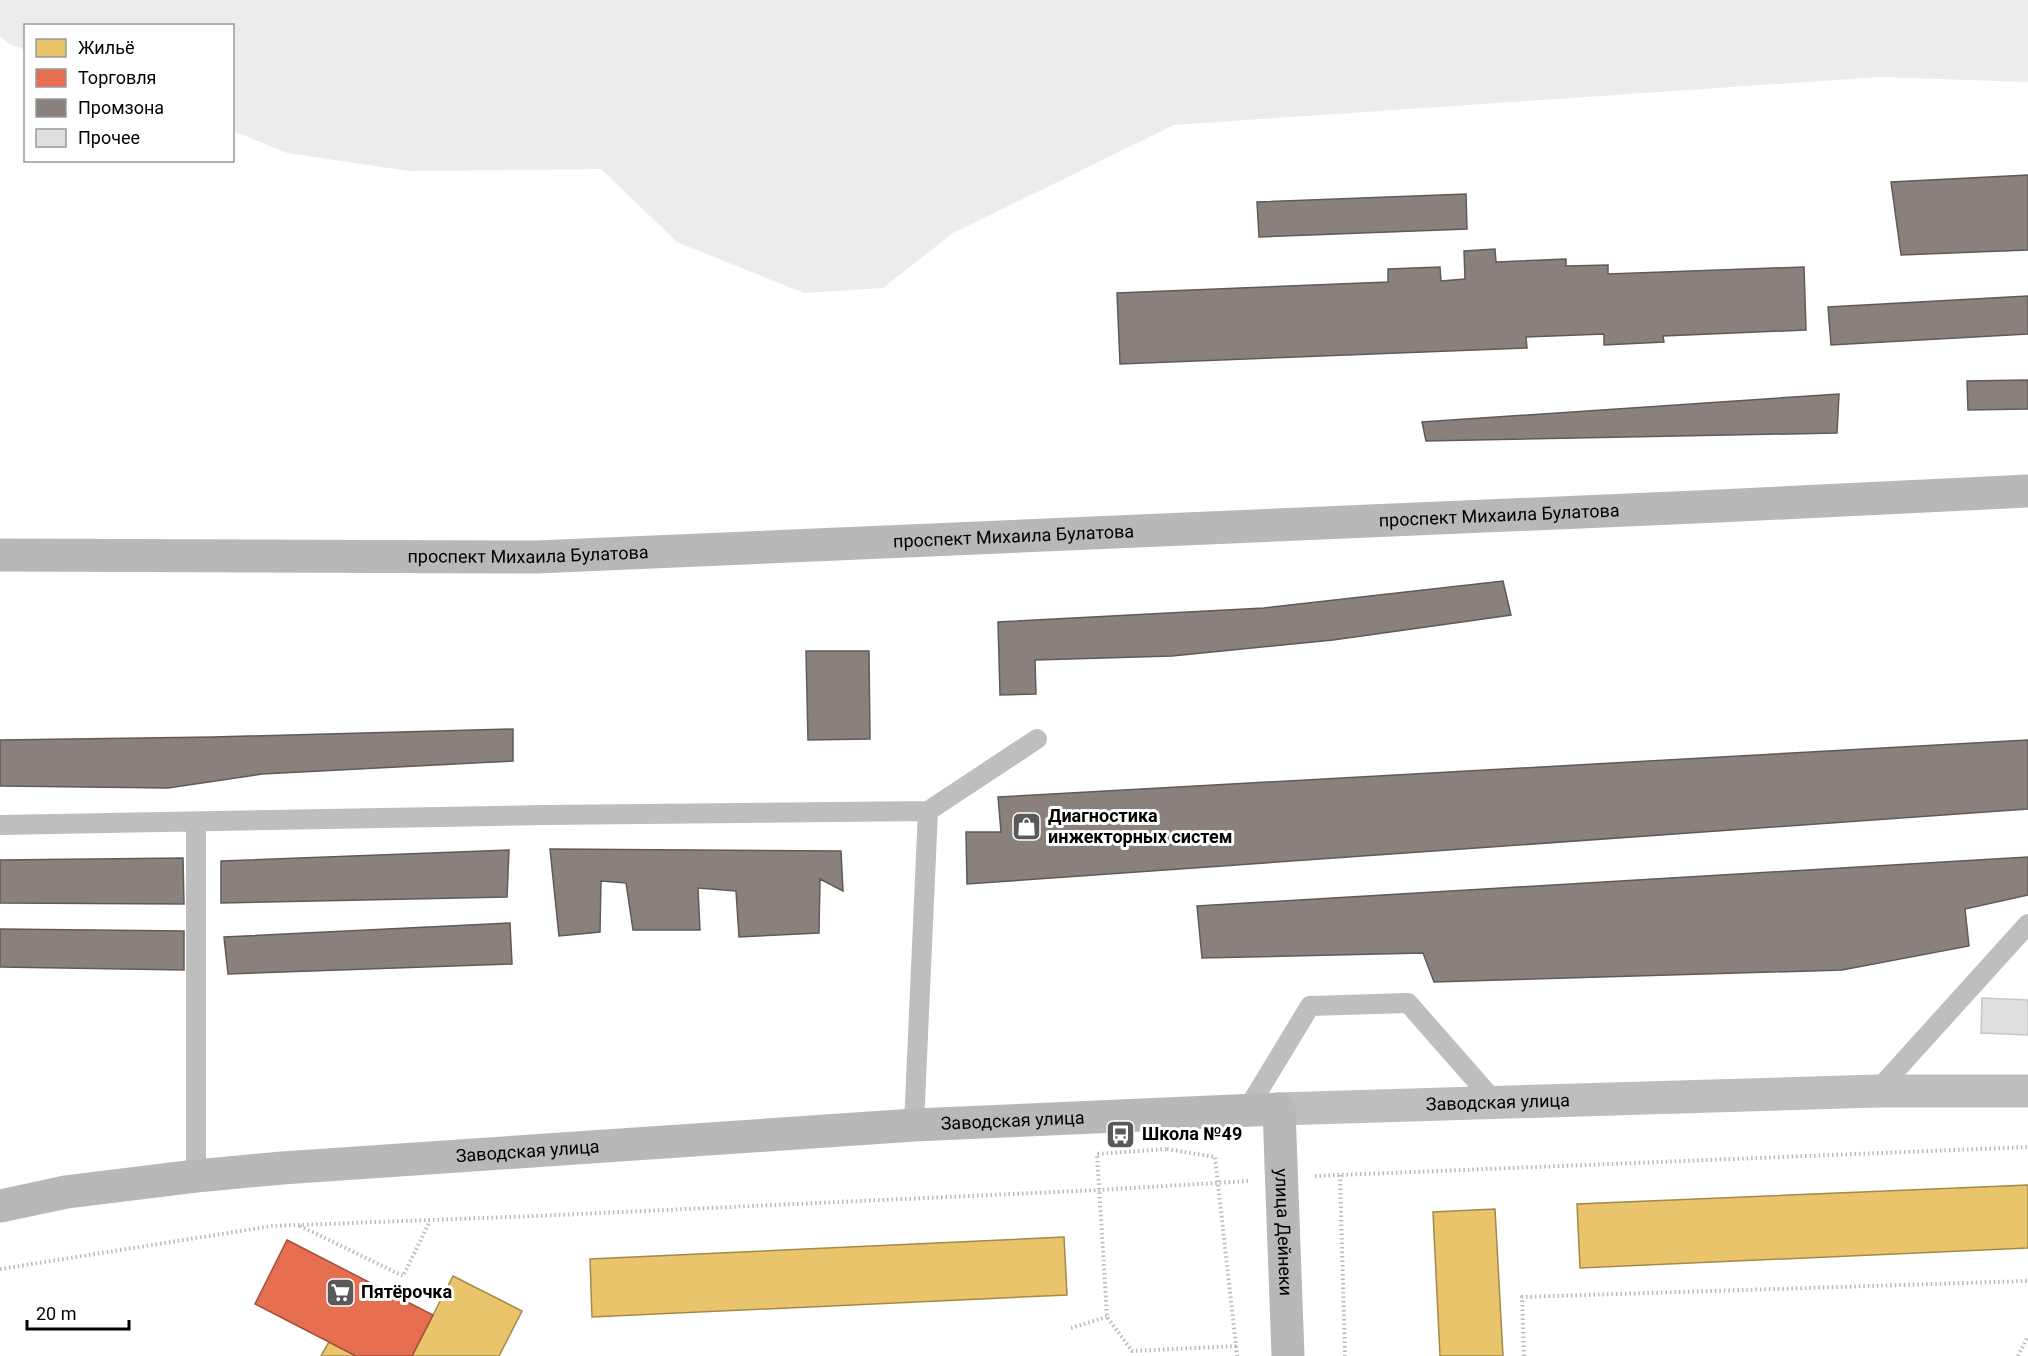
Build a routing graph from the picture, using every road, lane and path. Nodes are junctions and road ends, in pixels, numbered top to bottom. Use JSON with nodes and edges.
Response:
{"nodes":[{"id":1,"x":2028,"y":491,"type":"edge"},
{"id":2,"x":0,"y":555,"type":"edge"},
{"id":3,"x":1037,"y":739,"type":"dead end"},
{"id":4,"x":928,"y":811,"type":"junction"},
{"id":5,"x":196,"y":822,"type":"junction"},
{"id":6,"x":0,"y":825,"type":"edge"},
{"id":7,"x":2028,"y":924,"type":"edge"},
{"id":8,"x":1877,"y":1090,"type":"junction"},
{"id":9,"x":2028,"y":1091,"type":"edge"},
{"id":10,"x":1494,"y":1101,"type":"junction"},
{"id":11,"x":1279,"y":1109,"type":"junction"},
{"id":12,"x":1247,"y":1110,"type":"junction"},
{"id":13,"x":914,"y":1125,"type":"junction"},
{"id":14,"x":2028,"y":1147,"type":"edge"},
{"id":15,"x":1340,"y":1174,"type":"junction"},
{"id":16,"x":196,"y":1176,"type":"junction"},
{"id":17,"x":1282,"y":1178,"type":"junction"},
{"id":18,"x":1218,"y":1183,"type":"junction"},
{"id":19,"x":1099,"y":1190,"type":"junction"},
{"id":20,"x":0,"y":1206,"type":"edge"},
{"id":21,"x":430,"y":1221,"type":"junction"},
{"id":22,"x":298,"y":1225,"type":"junction"},
{"id":23,"x":0,"y":1269,"type":"edge"},
{"id":24,"x":2028,"y":1281,"type":"edge"},
{"id":25,"x":1107,"y":1317,"type":"junction"},
{"id":26,"x":1071,"y":1328,"type":"dead end"},
{"id":27,"x":2028,"y":1336,"type":"edge"},
{"id":28,"x":1236,"y":1346,"type":"junction"},
{"id":29,"x":1133,"y":1354,"type":"edge"},
{"id":30,"x":1237,"y":1356,"type":"edge"},
{"id":31,"x":1288,"y":1356,"type":"edge"},
{"id":32,"x":1345,"y":1356,"type":"edge"},
{"id":33,"x":1524,"y":1356,"type":"edge"},
{"id":34,"x":2018,"y":1356,"type":"edge"}],
"edges":[{"from":1,"to":2,"type":"street","name":"проспект Михаила Булатова"},
{"from":3,"to":4,"type":"lane"},
{"from":4,"to":5,"type":"lane"},
{"from":4,"to":13,"type":"lane"},
{"from":5,"to":6,"type":"lane"},
{"from":5,"to":16,"type":"lane"},
{"from":7,"to":8,"type":"lane"},
{"from":8,"to":9,"type":"street","name":"Заводская улица"},
{"from":8,"to":10,"type":"street","name":"Заводская улица"},
{"from":10,"to":11,"type":"street","name":"Заводская улица"},
{"from":10,"to":12,"type":"lane"},
{"from":11,"to":12,"type":"street","name":"Заводская улица"},
{"from":11,"to":17,"type":"street","name":"улица Дейнеки"},
{"from":12,"to":13,"type":"street","name":"Заводская улица"},
{"from":13,"to":16,"type":"street","name":"Заводская улица"},
{"from":14,"to":15,"type":"path"},
{"from":15,"to":17,"type":"path"},
{"from":15,"to":32,"type":"path"},
{"from":16,"to":20,"type":"street","name":"Заводская улица"},
{"from":17,"to":18,"type":"path"},
{"from":17,"to":31,"type":"street","name":"улица Дейнеки"},
{"from":18,"to":19,"type":"path"},
{"from":18,"to":19,"type":"path"},
{"from":18,"to":28,"type":"path"},
{"from":19,"to":21,"type":"path"},
{"from":19,"to":25,"type":"path"},
{"from":21,"to":22,"type":"path"},
{"from":21,"to":22,"type":"path"},
{"from":22,"to":23,"type":"path"},
{"from":24,"to":33,"type":"path"},
{"from":25,"to":26,"type":"path"},
{"from":25,"to":29,"type":"path"},
{"from":27,"to":34,"type":"path"},
{"from":28,"to":29,"type":"path"},
{"from":28,"to":30,"type":"path"}]}
